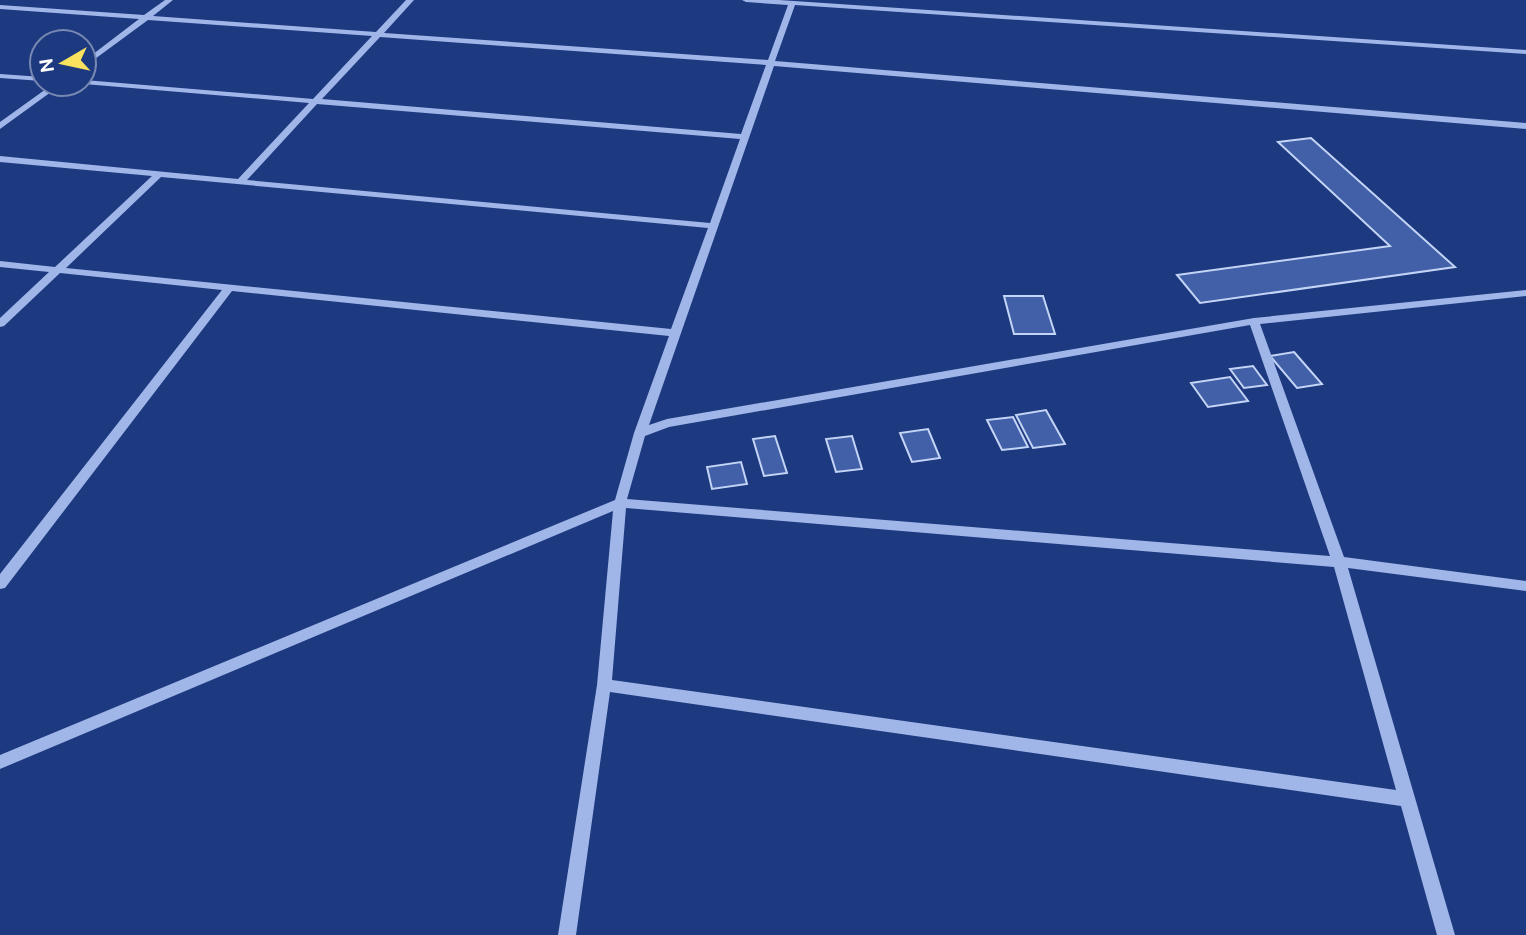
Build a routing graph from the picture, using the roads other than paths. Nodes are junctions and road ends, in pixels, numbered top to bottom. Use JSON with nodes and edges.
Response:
{"nodes":[{"id":1,"x":169,"y":0,"type":"edge"},
{"id":2,"x":410,"y":0,"type":"edge"},
{"id":3,"x":746,"y":0,"type":"edge"},
{"id":4,"x":792,"y":3,"type":"junction"},
{"id":5,"x":0,"y":7,"type":"edge"},
{"id":6,"x":146,"y":18,"type":"junction"},
{"id":7,"x":376,"y":34,"type":"junction"},
{"id":8,"x":1526,"y":52,"type":"edge"},
{"id":9,"x":98,"y":54,"type":"edge"},
{"id":10,"x":771,"y":63,"type":"junction"},
{"id":11,"x":0,"y":76,"type":"edge"},
{"id":12,"x":28,"y":78,"type":"edge"},
{"id":13,"x":98,"y":83,"type":"edge"},
{"id":14,"x":39,"y":98,"type":"edge"},
{"id":15,"x":315,"y":102,"type":"junction"},
{"id":16,"x":0,"y":126,"type":"edge"},
{"id":17,"x":1526,"y":126,"type":"edge"},
{"id":18,"x":745,"y":137,"type":"junction"},
{"id":19,"x":0,"y":159,"type":"edge"},
{"id":20,"x":159,"y":174,"type":"junction"},
{"id":21,"x":240,"y":182,"type":"junction"},
{"id":22,"x":713,"y":226,"type":"junction"},
{"id":23,"x":0,"y":264,"type":"edge"},
{"id":24,"x":57,"y":270,"type":"junction"},
{"id":25,"x":230,"y":287,"type":"junction"},
{"id":26,"x":1526,"y":293,"type":"edge"},
{"id":27,"x":1254,"y":321,"type":"junction"},
{"id":28,"x":0,"y":324,"type":"edge"},
{"id":29,"x":676,"y":332,"type":"junction"},
{"id":30,"x":640,"y":433,"type":"junction"},
{"id":31,"x":620,"y":503,"type":"junction"},
{"id":32,"x":1339,"y":562,"type":"junction"},
{"id":33,"x":0,"y":584,"type":"edge"},
{"id":34,"x":1526,"y":586,"type":"edge"},
{"id":35,"x":604,"y":685,"type":"junction"},
{"id":36,"x":0,"y":762,"type":"edge"},
{"id":37,"x":1407,"y":799,"type":"junction"},
{"id":38,"x":567,"y":935,"type":"edge"},
{"id":39,"x":1446,"y":935,"type":"edge"}],
"edges":[{"from":1,"to":6,"type":"street"},
{"from":2,"to":7,"type":"street"},
{"from":3,"to":4,"type":"street"},
{"from":4,"to":8,"type":"street"},
{"from":4,"to":10,"type":"street"},
{"from":5,"to":6,"type":"street"},
{"from":6,"to":7,"type":"street"},
{"from":6,"to":9,"type":"street"},
{"from":7,"to":10,"type":"street"},
{"from":7,"to":15,"type":"street"},
{"from":10,"to":17,"type":"street"},
{"from":10,"to":18,"type":"street"},
{"from":11,"to":12,"type":"street"},
{"from":13,"to":15,"type":"street"},
{"from":14,"to":16,"type":"street"},
{"from":15,"to":18,"type":"street"},
{"from":15,"to":21,"type":"street"},
{"from":18,"to":22,"type":"street"},
{"from":19,"to":20,"type":"street"},
{"from":20,"to":21,"type":"street"},
{"from":20,"to":24,"type":"street"},
{"from":21,"to":22,"type":"street"},
{"from":22,"to":29,"type":"street"},
{"from":23,"to":24,"type":"street"},
{"from":24,"to":25,"type":"street"},
{"from":24,"to":28,"type":"street"},
{"from":25,"to":29,"type":"street"},
{"from":25,"to":33,"type":"street"},
{"from":26,"to":27,"type":"street"},
{"from":27,"to":30,"type":"street"},
{"from":27,"to":32,"type":"street"},
{"from":29,"to":30,"type":"street"},
{"from":30,"to":31,"type":"street"},
{"from":31,"to":32,"type":"street"},
{"from":31,"to":35,"type":"street"},
{"from":31,"to":36,"type":"street"},
{"from":32,"to":34,"type":"street"},
{"from":32,"to":37,"type":"street"},
{"from":35,"to":37,"type":"street"},
{"from":35,"to":38,"type":"street"},
{"from":37,"to":39,"type":"street"}]}
